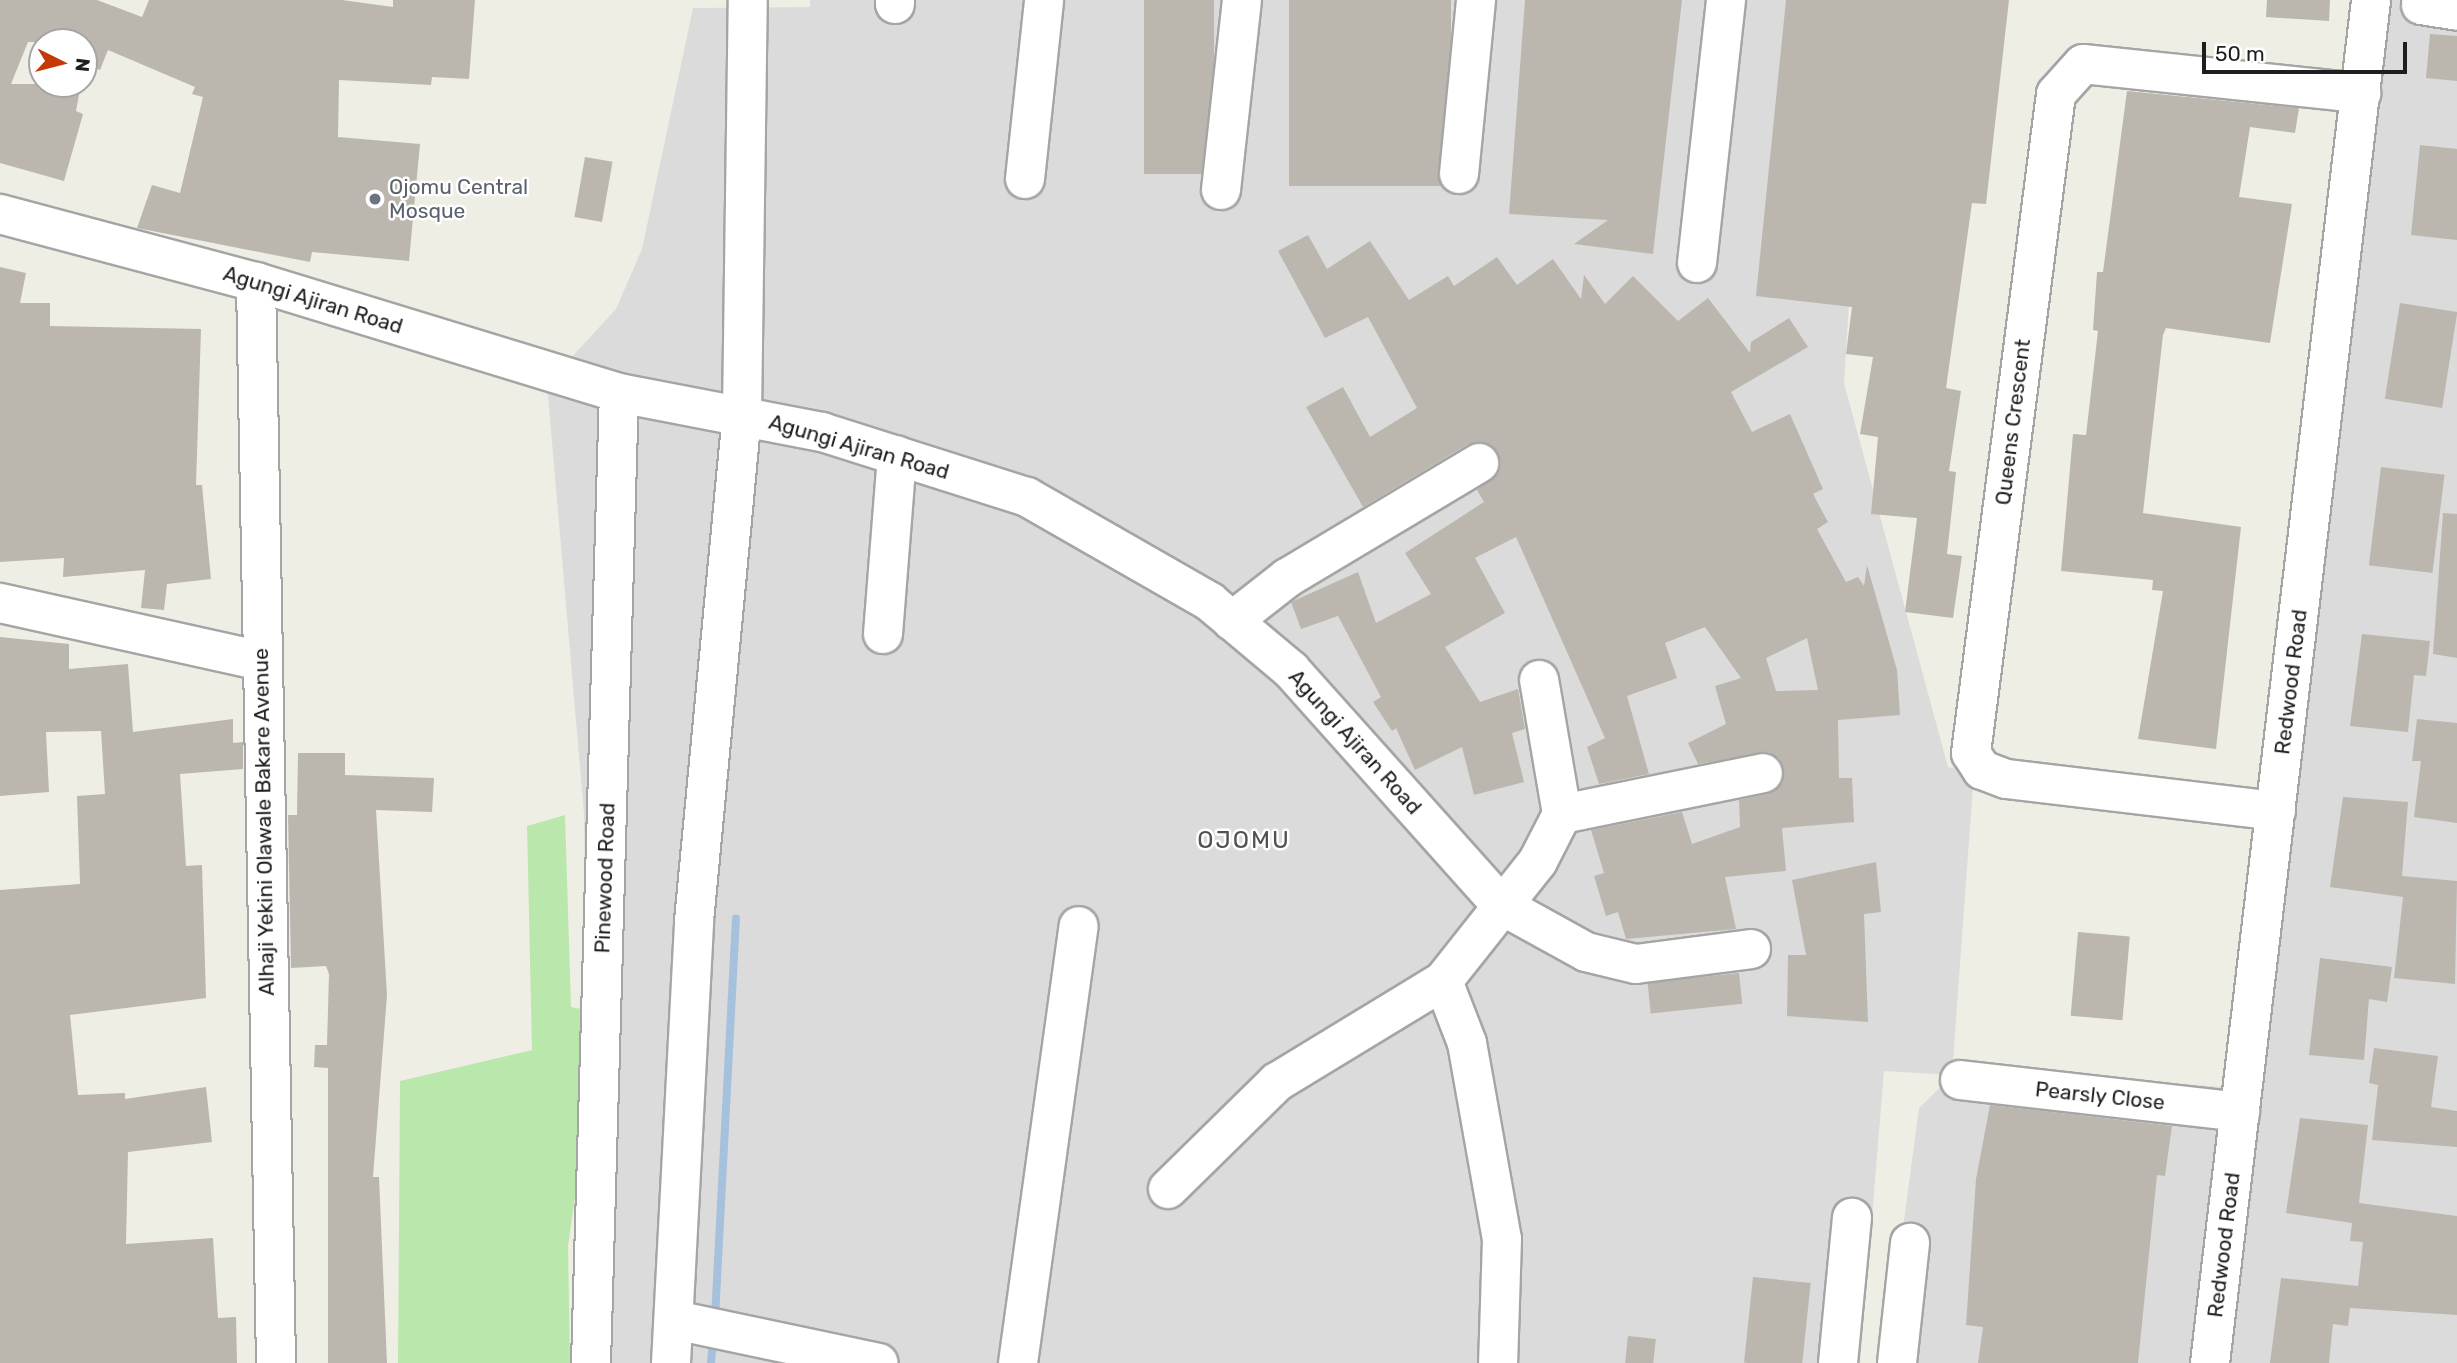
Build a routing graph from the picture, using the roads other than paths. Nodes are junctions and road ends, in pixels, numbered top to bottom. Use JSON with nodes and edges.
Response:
{"nodes":[{"id":1,"x":748,"y":0,"type":"edge"},
{"id":2,"x":1044,"y":0,"type":"edge"},
{"id":3,"x":1242,"y":0,"type":"edge"},
{"id":4,"x":1476,"y":0,"type":"edge"},
{"id":5,"x":1726,"y":0,"type":"edge"},
{"id":6,"x":2371,"y":0,"type":"edge"},
{"id":7,"x":2361,"y":93,"type":"junction"},
{"id":8,"x":1459,"y":174,"type":"dead end"},
{"id":9,"x":1025,"y":179,"type":"dead end"},
{"id":10,"x":1221,"y":190,"type":"dead end"},
{"id":11,"x":0,"y":214,"type":"edge"},
{"id":12,"x":1697,"y":263,"type":"dead end"},
{"id":13,"x":256,"y":282,"type":"junction"},
{"id":14,"x":620,"y":393,"type":"junction"},
{"id":15,"x":742,"y":414,"type":"junction"},
{"id":16,"x":897,"y":456,"type":"junction"},
{"id":17,"x":1479,"y":463,"type":"dead end"},
{"id":18,"x":0,"y":603,"type":"edge"},
{"id":19,"x":1232,"y":621,"type":"junction"},
{"id":20,"x":883,"y":634,"type":"dead end"},
{"id":21,"x":261,"y":662,"type":"junction"},
{"id":22,"x":1539,"y":680,"type":"dead end"},
{"id":23,"x":1763,"y":773,"type":"dead end"},
{"id":24,"x":2276,"y":811,"type":"junction"},
{"id":25,"x":1562,"y":814,"type":"junction"},
{"id":26,"x":1501,"y":905,"type":"junction"},
{"id":27,"x":1079,"y":926,"type":"dead end"},
{"id":28,"x":1751,"y":949,"type":"dead end"},
{"id":29,"x":1443,"y":981,"type":"junction"},
{"id":30,"x":1959,"y":1080,"type":"dead end"},
{"id":31,"x":2240,"y":1112,"type":"junction"},
{"id":32,"x":1168,"y":1189,"type":"dead end"},
{"id":33,"x":1852,"y":1218,"type":"dead end"},
{"id":34,"x":1910,"y":1243,"type":"dead end"},
{"id":35,"x":676,"y":1320,"type":"junction"},
{"id":36,"x":276,"y":1363,"type":"edge"},
{"id":37,"x":591,"y":1363,"type":"edge"},
{"id":38,"x":671,"y":1363,"type":"edge"},
{"id":39,"x":879,"y":1363,"type":"edge"},
{"id":40,"x":1018,"y":1363,"type":"edge"},
{"id":41,"x":1498,"y":1363,"type":"edge"},
{"id":42,"x":1838,"y":1363,"type":"edge"},
{"id":43,"x":1897,"y":1363,"type":"edge"},
{"id":44,"x":2210,"y":1363,"type":"edge"}],
"edges":[{"from":1,"to":15,"type":"street"},
{"from":2,"to":9,"type":"street"},
{"from":3,"to":10,"type":"street"},
{"from":4,"to":8,"type":"street"},
{"from":5,"to":12,"type":"street"},
{"from":6,"to":7,"type":"street","name":"Redwood Road"},
{"from":7,"to":24,"type":"street","name":"Redwood Road"},
{"from":7,"to":24,"type":"street","name":"Queens Crescent"},
{"from":11,"to":13,"type":"street","name":"Agungi Ajiran Road"},
{"from":13,"to":14,"type":"street","name":"Agungi Ajiran Road"},
{"from":13,"to":21,"type":"street","name":"Alhaji Yekini Olawale Bakare Avenue"},
{"from":14,"to":15,"type":"street","name":"Agungi Ajiran Road"},
{"from":14,"to":37,"type":"street","name":"Pinewood Road"},
{"from":15,"to":16,"type":"street","name":"Agungi Ajiran Road"},
{"from":15,"to":35,"type":"street"},
{"from":16,"to":19,"type":"street","name":"Agungi Ajiran Road"},
{"from":16,"to":20,"type":"street"},
{"from":17,"to":19,"type":"street"},
{"from":18,"to":21,"type":"street"},
{"from":19,"to":26,"type":"street","name":"Agungi Ajiran Road"},
{"from":21,"to":36,"type":"street","name":"Alhaji Yekini Olawale Bakare Avenue"},
{"from":22,"to":25,"type":"street"},
{"from":23,"to":25,"type":"street"},
{"from":24,"to":31,"type":"street","name":"Redwood Road"},
{"from":25,"to":26,"type":"street"},
{"from":26,"to":28,"type":"street","name":"Agungi Ajiran Road"},
{"from":26,"to":29,"type":"street"},
{"from":27,"to":40,"type":"street"},
{"from":29,"to":32,"type":"street"},
{"from":29,"to":41,"type":"street"},
{"from":30,"to":31,"type":"street","name":"Pearsly Close"},
{"from":31,"to":44,"type":"street","name":"Redwood Road"},
{"from":33,"to":42,"type":"street"},
{"from":34,"to":43,"type":"street"},
{"from":35,"to":38,"type":"street"},
{"from":35,"to":39,"type":"street"}]}
